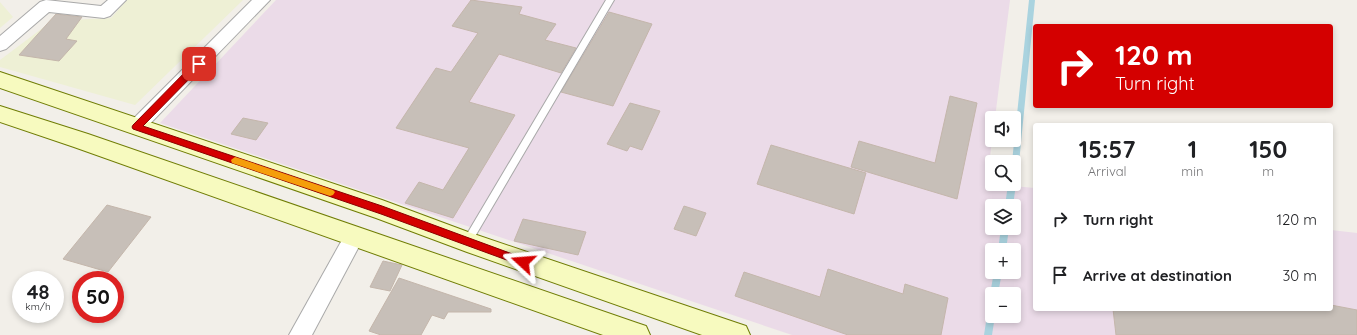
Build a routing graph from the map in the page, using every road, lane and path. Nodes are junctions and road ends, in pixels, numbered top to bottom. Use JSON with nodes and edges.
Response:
{"nodes":[{"id":1,"x":118,"y":0,"type":"edge"},
{"id":2,"x":262,"y":0,"type":"edge"},
{"id":3,"x":610,"y":0,"type":"edge"},
{"id":4,"x":0,"y":45,"type":"edge"},
{"id":5,"x":0,"y":80,"type":"edge"},
{"id":6,"x":0,"y":114,"type":"edge"},
{"id":7,"x":136,"y":127,"type":"junction"},
{"id":8,"x":354,"y":237,"type":"junction"},
{"id":9,"x":467,"y":242,"type":"junction"},
{"id":10,"x":300,"y":335,"type":"edge"},
{"id":11,"x":637,"y":335,"type":"edge"},
{"id":12,"x":737,"y":335,"type":"edge"}],
"edges":[{"from":1,"to":4,"type":"street"},
{"from":2,"to":7,"type":"street"},
{"from":3,"to":9,"type":"lane"},
{"from":5,"to":7,"type":"main road"},
{"from":6,"to":8,"type":"main road"},
{"from":7,"to":9,"type":"main road"},
{"from":8,"to":10,"type":"street"},
{"from":8,"to":11,"type":"main road"},
{"from":9,"to":12,"type":"main road"}]}
